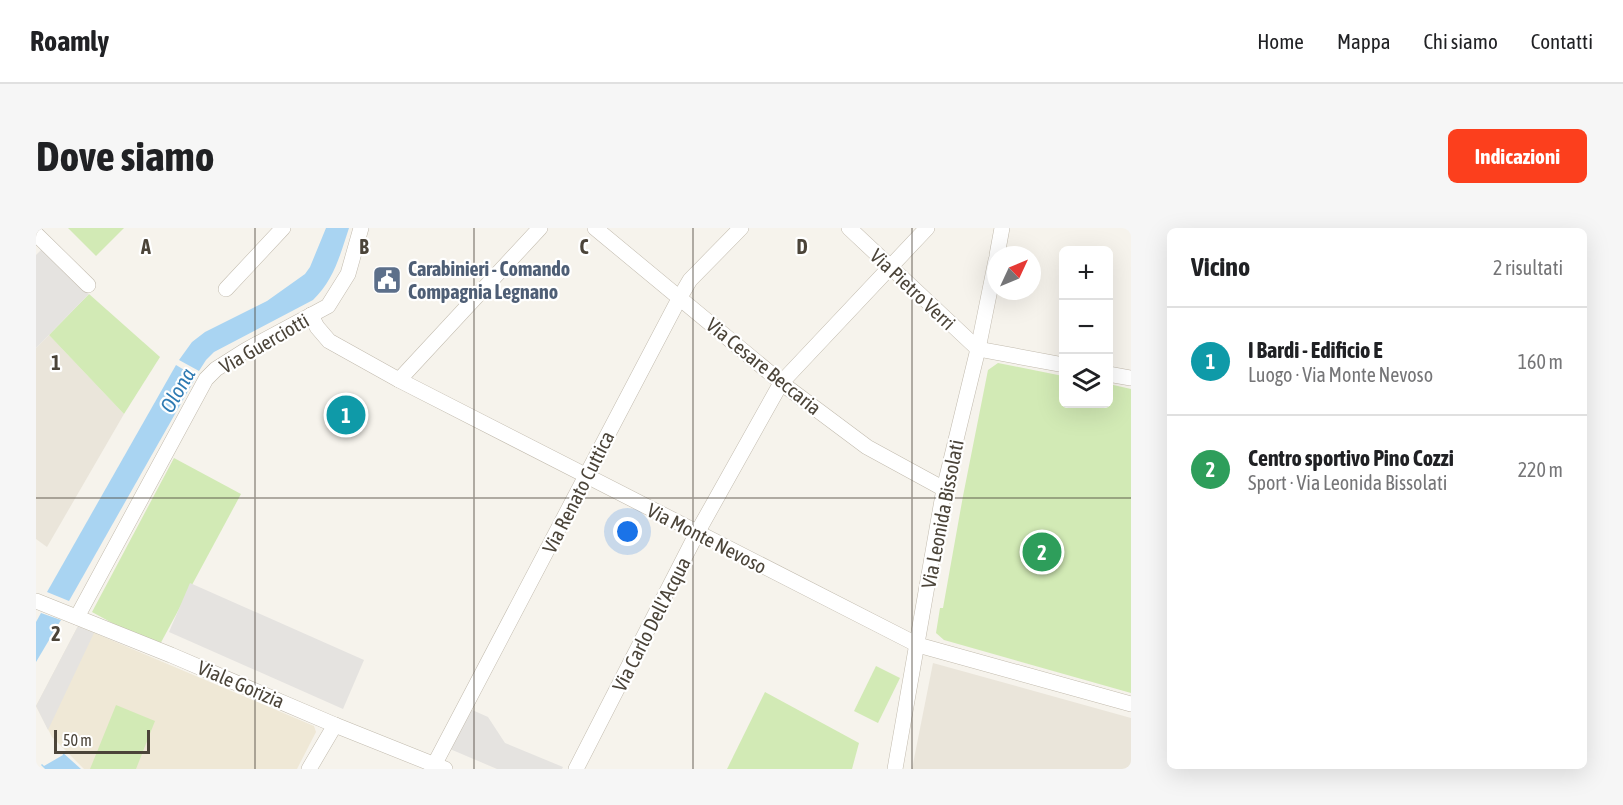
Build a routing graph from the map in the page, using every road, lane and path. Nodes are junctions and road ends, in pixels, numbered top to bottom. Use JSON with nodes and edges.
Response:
{"nodes":[{"id":1,"x":283,"y":228,"type":"edge"},
{"id":2,"x":361,"y":228,"type":"edge"},
{"id":3,"x":540,"y":228,"type":"edge"},
{"id":4,"x":595,"y":228,"type":"edge"},
{"id":5,"x":741,"y":228,"type":"edge"},
{"id":6,"x":849,"y":228,"type":"edge"},
{"id":7,"x":927,"y":228,"type":"edge"},
{"id":8,"x":1002,"y":228,"type":"edge"},
{"id":9,"x":37,"y":231,"type":"edge"},
{"id":10,"x":999,"y":246,"type":"edge"},
{"id":11,"x":890,"y":267,"type":"junction"},
{"id":12,"x":88,"y":285,"type":"dead end"},
{"id":13,"x":226,"y":289,"type":"dead end"},
{"id":14,"x":680,"y":297,"type":"junction"},
{"id":15,"x":988,"y":300,"type":"edge"},
{"id":16,"x":311,"y":315,"type":"junction"},
{"id":17,"x":978,"y":349,"type":"junction"},
{"id":18,"x":1059,"y":364,"type":"edge"},
{"id":19,"x":1113,"y":375,"type":"edge"},
{"id":20,"x":1131,"y":378,"type":"edge"},
{"id":21,"x":399,"y":380,"type":"junction"},
{"id":22,"x":781,"y":383,"type":"junction"},
{"id":23,"x":586,"y":476,"type":"junction"},
{"id":24,"x":944,"y":489,"type":"junction"},
{"id":25,"x":697,"y":533,"type":"junction"},
{"id":26,"x":36,"y":601,"type":"edge"},
{"id":27,"x":77,"y":617,"type":"junction"},
{"id":28,"x":918,"y":645,"type":"junction"},
{"id":29,"x":1131,"y":704,"type":"edge"},
{"id":30,"x":336,"y":725,"type":"junction"},
{"id":31,"x":437,"y":768,"type":"edge"},
{"id":32,"x":309,"y":769,"type":"edge"},
{"id":33,"x":576,"y":769,"type":"edge"},
{"id":34,"x":895,"y":769,"type":"edge"}],
"edges":[{"from":1,"to":13,"type":"street"},
{"from":2,"to":16,"type":"street","name":"Via Guerciotti"},
{"from":3,"to":21,"type":"street"},
{"from":4,"to":14,"type":"street","name":"Via Cesare Beccaria"},
{"from":5,"to":14,"type":"street","name":"Via Renato Cuttica"},
{"from":6,"to":11,"type":"street","name":"Via Pietro Verri"},
{"from":7,"to":11,"type":"street","name":"Via Carlo Dell'Acqua"},
{"from":8,"to":10,"type":"street"},
{"from":9,"to":12,"type":"street"},
{"from":11,"to":17,"type":"street","name":"Via Pietro Verri"},
{"from":11,"to":22,"type":"street","name":"Via Carlo Dell'Acqua"},
{"from":14,"to":22,"type":"street","name":"Via Cesare Beccaria"},
{"from":14,"to":23,"type":"street","name":"Via Renato Cuttica"},
{"from":15,"to":17,"type":"street","name":"Via Leonida Bissolati"},
{"from":16,"to":21,"type":"street","name":"Via Monte Nevoso"},
{"from":16,"to":27,"type":"street","name":"Via Guerciotti"},
{"from":17,"to":18,"type":"street"},
{"from":17,"to":24,"type":"street","name":"Via Leonida Bissolati"},
{"from":19,"to":20,"type":"street"},
{"from":21,"to":23,"type":"street","name":"Via Monte Nevoso"},
{"from":22,"to":24,"type":"street","name":"Via Cesare Beccaria"},
{"from":22,"to":25,"type":"street","name":"Via Carlo Dell'Acqua"},
{"from":23,"to":25,"type":"street","name":"Via Monte Nevoso"},
{"from":23,"to":31,"type":"street","name":"Via Renato Cuttica"},
{"from":24,"to":28,"type":"street","name":"Via Leonida Bissolati"},
{"from":25,"to":28,"type":"street","name":"Via Monte Nevoso"},
{"from":25,"to":33,"type":"street","name":"Via Carlo Dell'Acqua"},
{"from":26,"to":27,"type":"street","name":"Viale Gorizia"},
{"from":27,"to":30,"type":"street","name":"Viale Gorizia"},
{"from":28,"to":29,"type":"street","name":"Via Monte Nevoso"},
{"from":28,"to":34,"type":"street","name":"Via Leonida Bissolati"},
{"from":30,"to":31,"type":"street","name":"Viale Gorizia"},
{"from":30,"to":32,"type":"street"}]}
